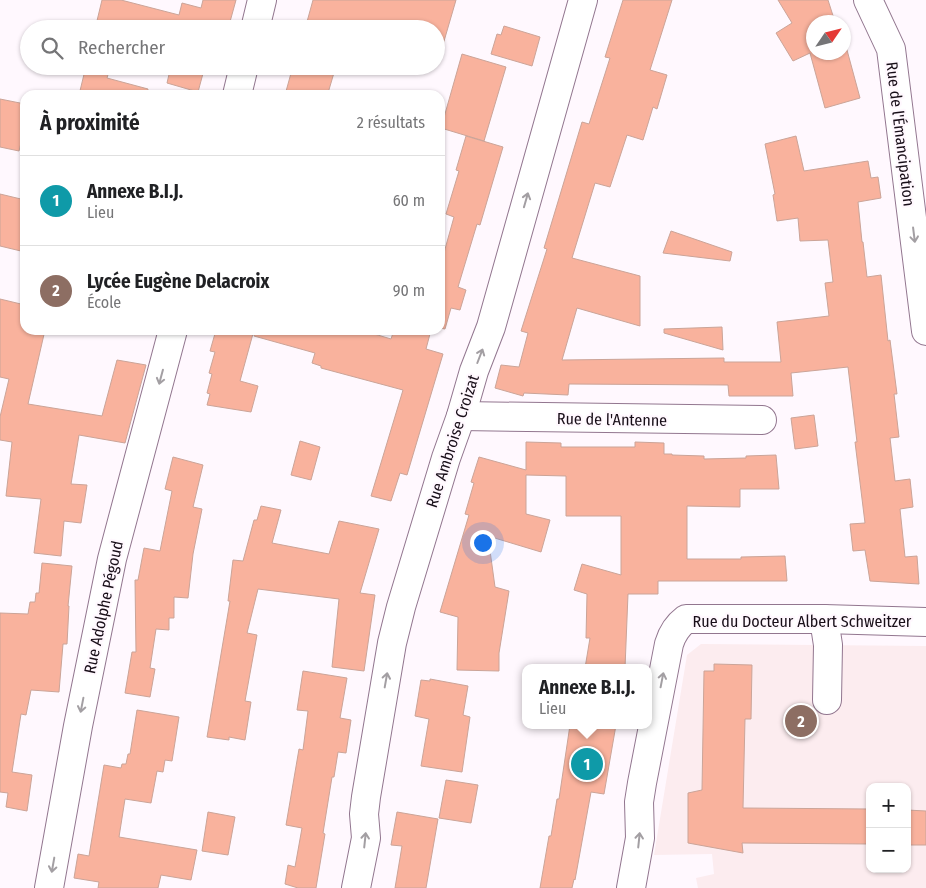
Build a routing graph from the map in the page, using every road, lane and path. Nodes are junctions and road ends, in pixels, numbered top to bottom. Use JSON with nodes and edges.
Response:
{"nodes":[{"id":1,"x":262,"y":0,"type":"edge"},
{"id":2,"x":583,"y":0,"type":"edge"},
{"id":3,"x":868,"y":0,"type":"edge"},
{"id":4,"x":256,"y":20,"type":"edge"},
{"id":5,"x":242,"y":75,"type":"edge"},
{"id":6,"x":238,"y":90,"type":"edge"},
{"id":7,"x":926,"y":331,"type":"edge"},
{"id":8,"x":172,"y":335,"type":"edge"},
{"id":9,"x":461,"y":416,"type":"junction"},
{"id":10,"x":762,"y":420,"type":"dead end"},
{"id":11,"x":824,"y":619,"type":"junction"},
{"id":12,"x":926,"y":622,"type":"edge"},
{"id":13,"x":827,"y":700,"type":"dead end"},
{"id":14,"x":50,"y":888,"type":"edge"},
{"id":15,"x":356,"y":888,"type":"edge"},
{"id":16,"x":631,"y":888,"type":"edge"}],
"edges":[{"from":1,"to":4,"type":"street"},
{"from":9,"to":2,"type":"street","name":"Rue Ambroise Croizat","one_way":true},
{"from":3,"to":7,"type":"street","name":"Rue de l'Émancipation","one_way":true},
{"from":5,"to":6,"type":"street"},
{"from":8,"to":14,"type":"street","name":"Rue Adolphe Pégoud","one_way":true},
{"from":9,"to":10,"type":"street","name":"Rue de l'Antenne"},
{"from":15,"to":9,"type":"street","name":"Rue Ambroise Croizat","one_way":true},
{"from":11,"to":12,"type":"street","name":"Rue du Docteur Albert Schweitzer"},
{"from":11,"to":13,"type":"street"},
{"from":16,"to":11,"type":"street","name":"Rue du Docteur Albert Schweitzer","one_way":true}]}
